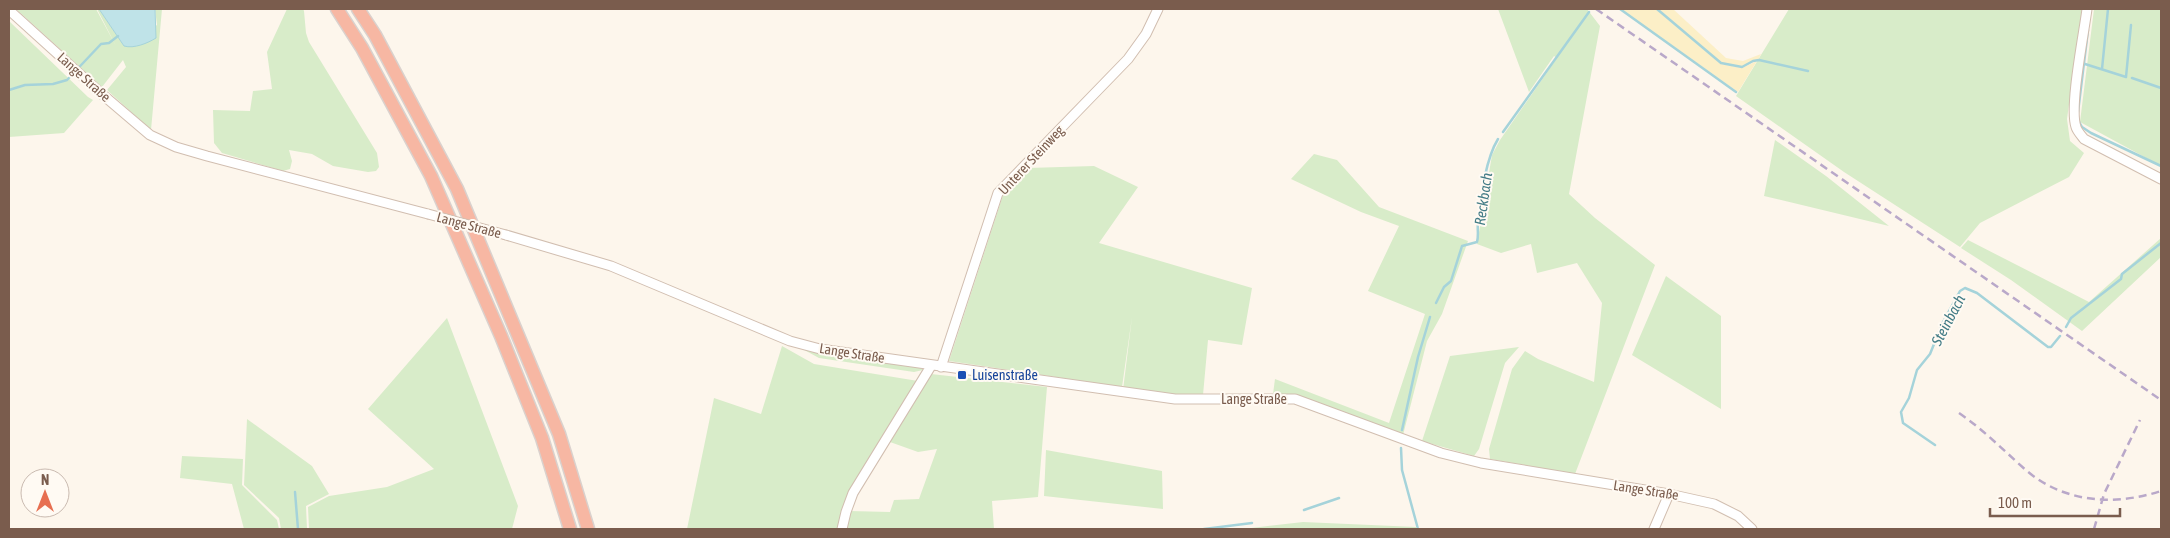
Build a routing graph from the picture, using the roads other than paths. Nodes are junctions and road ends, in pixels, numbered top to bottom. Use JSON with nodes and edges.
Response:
{"nodes":[{"id":1,"x":337,"y":9,"type":"edge"},
{"id":2,"x":358,"y":9,"type":"edge"},
{"id":3,"x":1158,"y":9,"type":"edge"},
{"id":4,"x":2087,"y":9,"type":"edge"},
{"id":5,"x":9,"y":10,"type":"edge"},
{"id":6,"x":2161,"y":179,"type":"edge"},
{"id":7,"x":931,"y":366,"type":"junction"},
{"id":8,"x":941,"y":367,"type":"junction"},
{"id":9,"x":1669,"y":494,"type":"junction"},
{"id":10,"x":570,"y":529,"type":"edge"},
{"id":11,"x":588,"y":529,"type":"edge"},
{"id":12,"x":842,"y":529,"type":"edge"},
{"id":13,"x":1654,"y":529,"type":"edge"},
{"id":14,"x":1752,"y":529,"type":"edge"}],
"edges":[{"from":1,"to":10,"type":"highway"},
{"from":2,"to":11,"type":"highway"},
{"from":3,"to":8,"type":"street","name":"Unterer Steinweg"},
{"from":4,"to":6,"type":"street"},
{"from":5,"to":7,"type":"street","name":"Lange Straße","bridge":true},
{"from":7,"to":8,"type":"street","name":"Lange Straße"},
{"from":7,"to":12,"type":"street"},
{"from":8,"to":9,"type":"street","name":"Lange Straße"},
{"from":9,"to":13,"type":"street"},
{"from":9,"to":14,"type":"street","name":"Lange Straße"}]}
